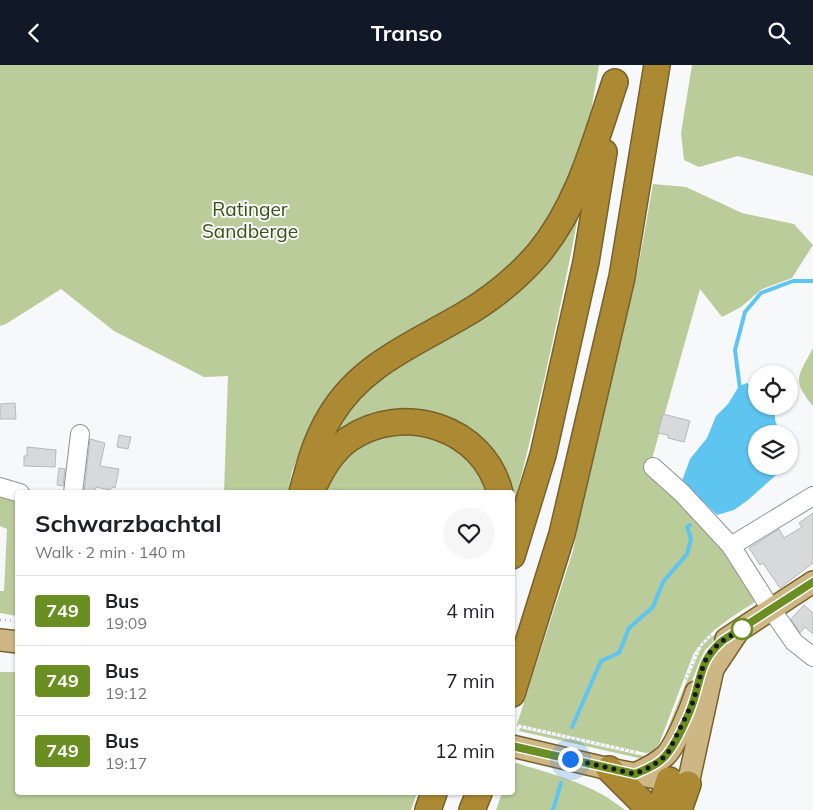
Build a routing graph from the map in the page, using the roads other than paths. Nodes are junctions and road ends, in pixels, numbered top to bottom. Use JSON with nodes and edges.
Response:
{"nodes":[{"id":1,"x":657,"y":65,"type":"edge"},
{"id":2,"x":616,"y":74,"type":"edge"},
{"id":3,"x":80,"y":434,"type":"dead end"},
{"id":4,"x":653,"y":467,"type":"dead end"},
{"id":5,"x":0,"y":487,"type":"edge"},
{"id":6,"x":73,"y":490,"type":"edge"},
{"id":7,"x":303,"y":490,"type":"edge"},
{"id":8,"x":313,"y":490,"type":"edge"},
{"id":9,"x":499,"y":490,"type":"edge"},
{"id":10,"x":15,"y":492,"type":"edge"},
{"id":11,"x":813,"y":496,"type":"edge"},
{"id":12,"x":515,"y":546,"type":"edge"},
{"id":13,"x":731,"y":546,"type":"junction"},
{"id":14,"x":813,"y":582,"type":"edge"},
{"id":15,"x":771,"y":609,"type":"junction"},
{"id":16,"x":737,"y":633,"type":"junction"},
{"id":17,"x":0,"y":640,"type":"edge"},
{"id":18,"x":15,"y":642,"type":"edge"},
{"id":19,"x":810,"y":649,"type":"edge"},
{"id":20,"x":515,"y":684,"type":"edge"},
{"id":21,"x":693,"y":702,"type":"junction"},
{"id":22,"x":515,"y":747,"type":"edge"},
{"id":23,"x":609,"y":769,"type":"junction"},
{"id":24,"x":635,"y":774,"type":"junction"},
{"id":25,"x":678,"y":782,"type":"junction"},
{"id":26,"x":433,"y":795,"type":"edge"},
{"id":27,"x":478,"y":795,"type":"edge"},
{"id":28,"x":428,"y":810,"type":"edge"},
{"id":29,"x":472,"y":810,"type":"edge"},
{"id":30,"x":647,"y":810,"type":"edge"},
{"id":31,"x":660,"y":810,"type":"edge"},
{"id":32,"x":679,"y":810,"type":"edge"}],
"edges":[{"from":1,"to":20,"type":"highway"},
{"from":2,"to":7,"type":"highway"},
{"from":2,"to":12,"type":"highway"},
{"from":3,"to":6,"type":"street"},
{"from":4,"to":13,"type":"street"},
{"from":5,"to":10,"type":"street"},
{"from":8,"to":9,"type":"highway"},
{"from":11,"to":13,"type":"street"},
{"from":13,"to":15,"type":"street"},
{"from":14,"to":15,"type":"main road"},
{"from":15,"to":16,"type":"main road"},
{"from":15,"to":19,"type":"street"},
{"from":16,"to":21,"type":"main road"},
{"from":16,"to":25,"type":"main road"},
{"from":17,"to":18,"type":"main road"},
{"from":21,"to":24,"type":"main road"},
{"from":21,"to":25,"type":"main road"},
{"from":22,"to":23,"type":"main road"},
{"from":23,"to":24,"type":"main road"},
{"from":23,"to":30,"type":"highway"},
{"from":24,"to":25,"type":"main road"},
{"from":25,"to":31,"type":"highway"},
{"from":25,"to":32,"type":"highway"},
{"from":26,"to":28,"type":"highway"},
{"from":27,"to":29,"type":"highway"}]}
